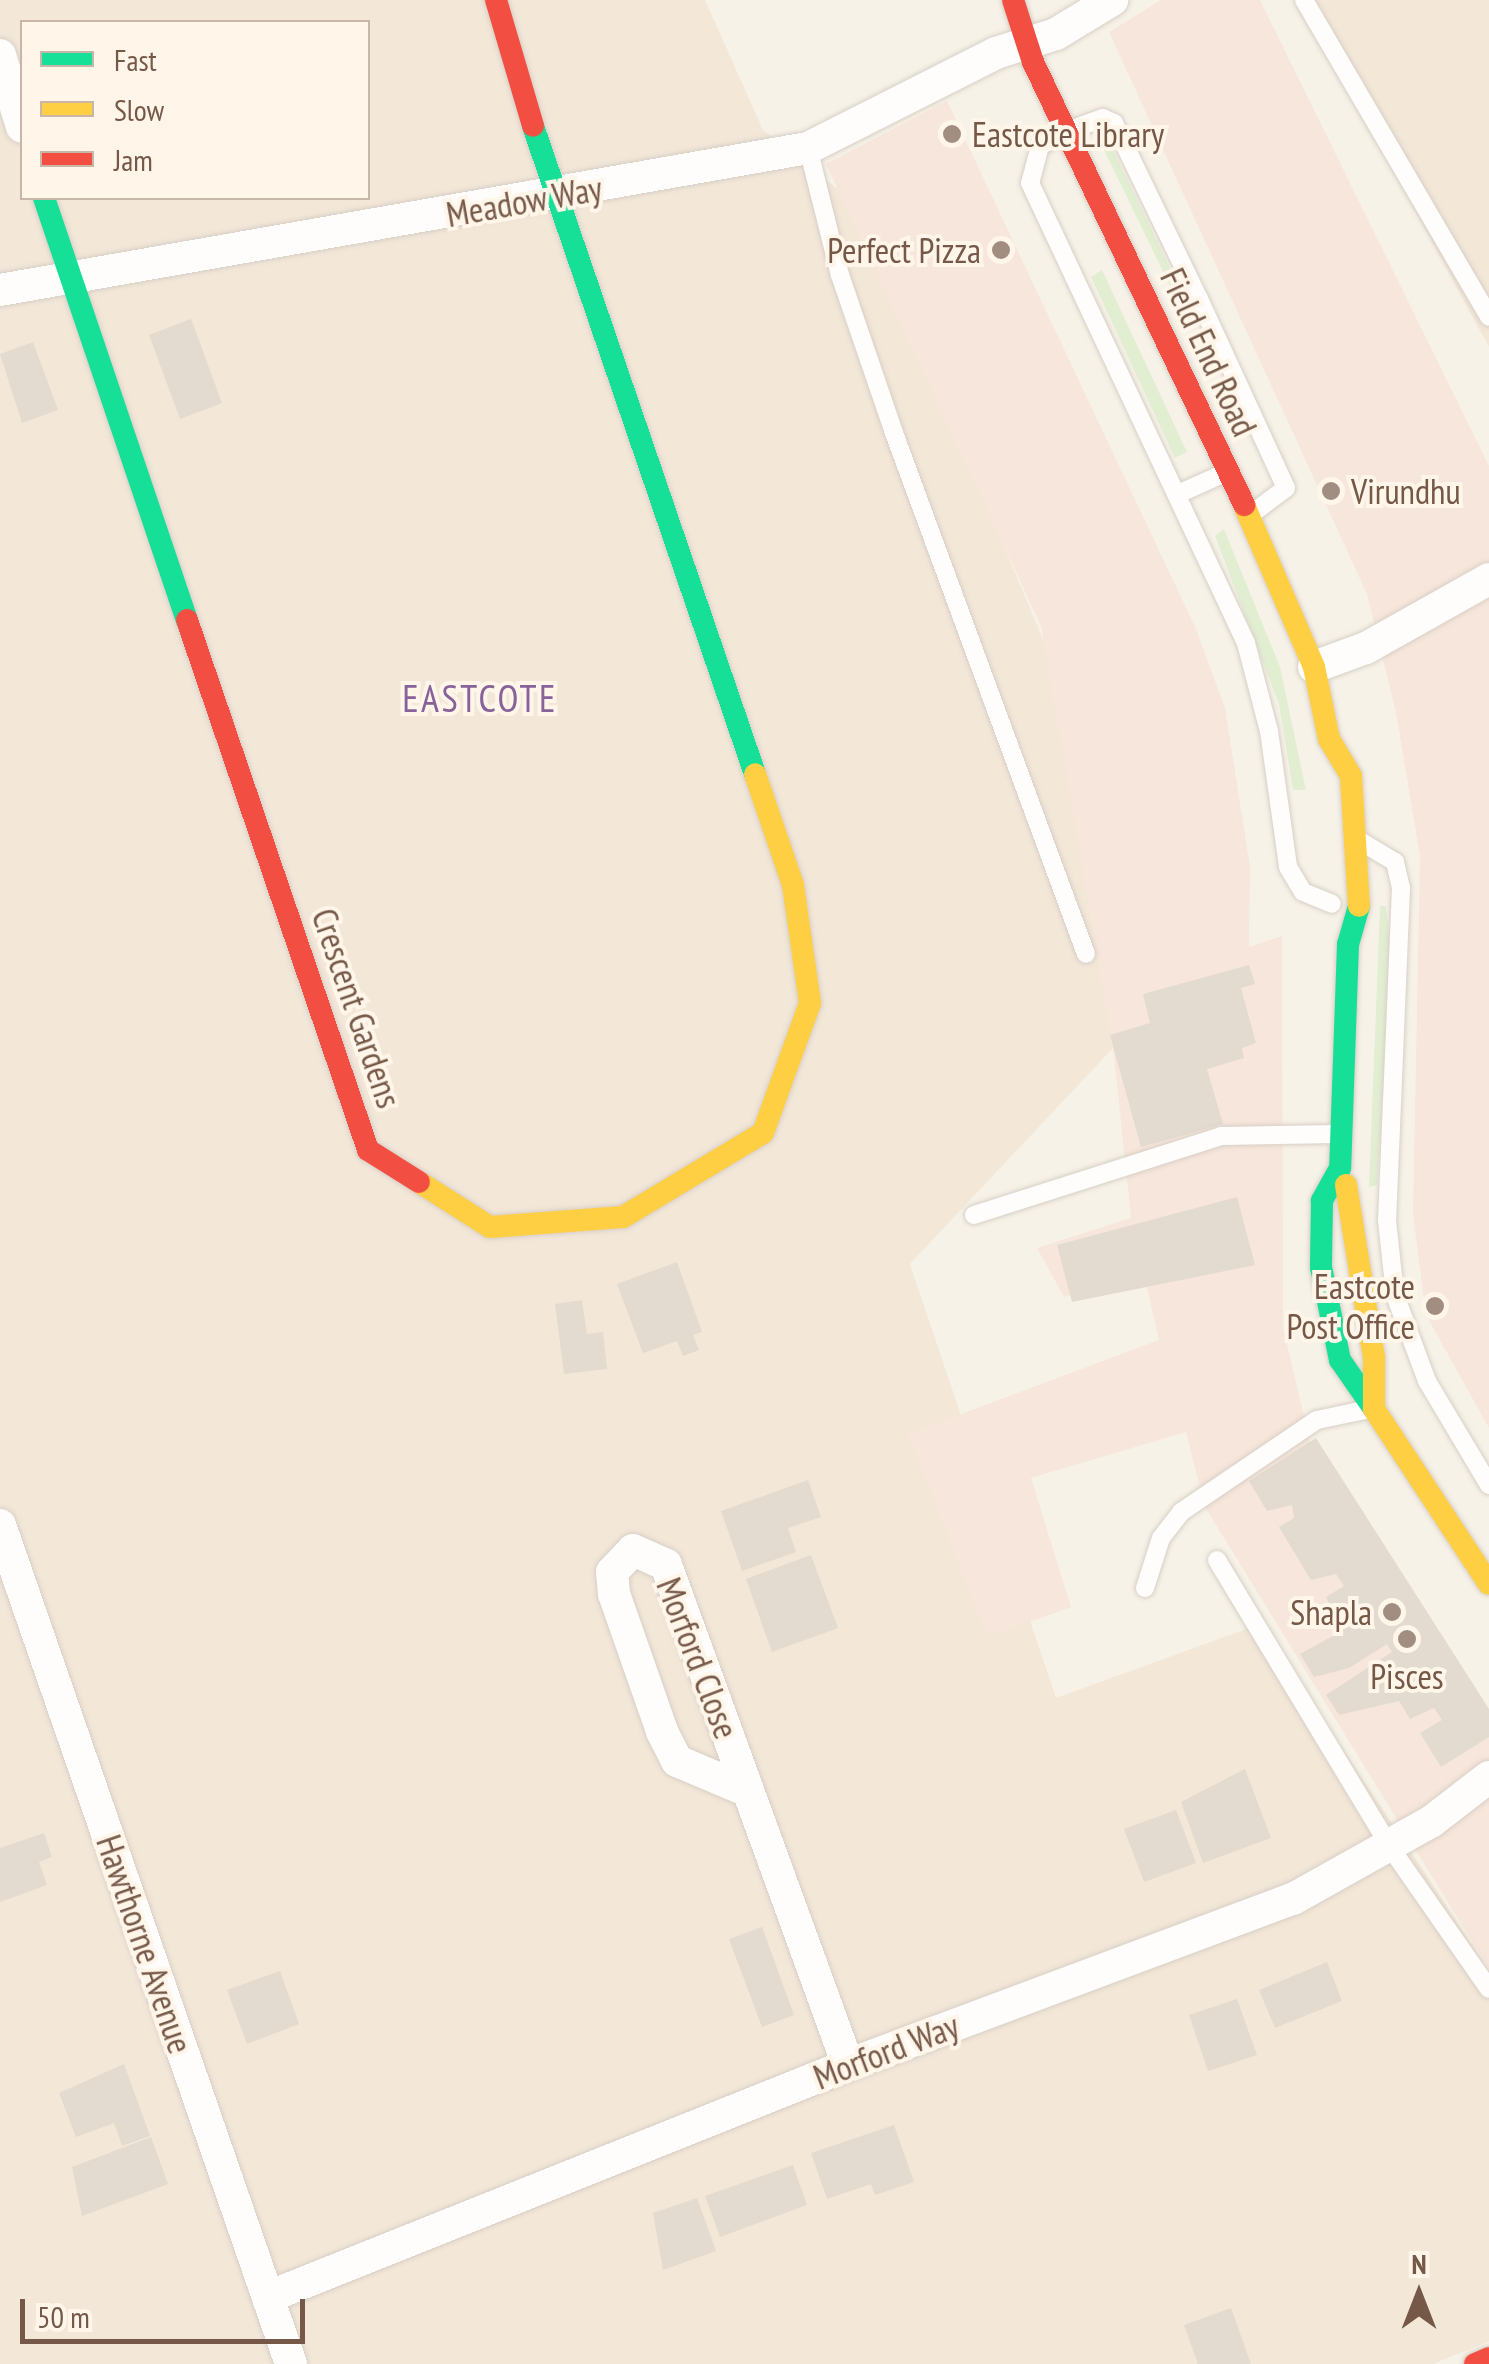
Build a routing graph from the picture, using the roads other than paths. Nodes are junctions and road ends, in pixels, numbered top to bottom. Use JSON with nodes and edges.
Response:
{"nodes":[{"id":1,"x":496,"y":0,"type":"edge"},
{"id":2,"x":1012,"y":0,"type":"edge"},
{"id":3,"x":1112,"y":0,"type":"edge"},
{"id":4,"x":1304,"y":0,"type":"edge"},
{"id":5,"x":1026,"y":41,"type":"junction"},
{"id":6,"x":0,"y":55,"type":"edge"},
{"id":7,"x":20,"y":121,"type":"edge"},
{"id":8,"x":1067,"y":131,"type":"junction"},
{"id":9,"x":808,"y":148,"type":"junction"},
{"id":10,"x":554,"y":196,"type":"junction"},
{"id":11,"x":45,"y":200,"type":"edge"},
{"id":12,"x":69,"y":278,"type":"junction"},
{"id":13,"x":0,"y":290,"type":"edge"},
{"id":14,"x":1489,"y":317,"type":"edge"},
{"id":15,"x":1227,"y":472,"type":"junction"},
{"id":16,"x":1178,"y":494,"type":"junction"},
{"id":17,"x":1249,"y":515,"type":"junction"},
{"id":18,"x":1489,"y":578,"type":"edge"},
{"id":19,"x":1314,"y":667,"type":"junction"},
{"id":20,"x":1329,"y":739,"type":"junction"},
{"id":21,"x":1321,"y":780,"type":"dead end"},
{"id":22,"x":1360,"y":841,"type":"junction"},
{"id":23,"x":1330,"y":872,"type":"dead end"},
{"id":24,"x":1332,"y":904,"type":"junction"},
{"id":25,"x":1348,"y":944,"type":"junction"},
{"id":26,"x":1086,"y":954,"type":"dead end"},
{"id":27,"x":1343,"y":1134,"type":"junction"},
{"id":28,"x":1340,"y":1168,"type":"junction"},
{"id":29,"x":974,"y":1215,"type":"dead end"},
{"id":30,"x":1387,"y":1220,"type":"junction"},
{"id":31,"x":1352,"y":1226,"type":"junction"},
{"id":32,"x":1374,"y":1409,"type":"junction"},
{"id":33,"x":1489,"y":1485,"type":"edge"},
{"id":34,"x":0,"y":1524,"type":"edge"},
{"id":35,"x":1218,"y":1560,"type":"dead end"},
{"id":36,"x":1489,"y":1584,"type":"edge"},
{"id":37,"x":1145,"y":1588,"type":"dead end"},
{"id":38,"x":1489,"y":1777,"type":"edge"},
{"id":39,"x":748,"y":1791,"type":"junction"},
{"id":40,"x":1390,"y":1847,"type":"junction"},
{"id":41,"x":1489,"y":1989,"type":"edge"},
{"id":42,"x":848,"y":2065,"type":"junction"},
{"id":43,"x":268,"y":2297,"type":"junction"},
{"id":44,"x":1489,"y":2358,"type":"edge"},
{"id":45,"x":291,"y":2364,"type":"edge"},
{"id":46,"x":1475,"y":2364,"type":"edge"}],
"edges":[{"from":1,"to":10,"type":"street","name":"Crescent Gardens"},
{"from":2,"to":5,"type":"street","name":"Field End Road"},
{"from":3,"to":5,"type":"street","name":"Meadow Way"},
{"from":4,"to":14,"type":"lane"},
{"from":5,"to":8,"type":"street","name":"Field End Road"},
{"from":5,"to":9,"type":"street","name":"Meadow Way"},
{"from":6,"to":7,"type":"street"},
{"from":8,"to":15,"type":"street","name":"Field End Road"},
{"from":8,"to":16,"type":"lane"},
{"from":8,"to":17,"type":"lane"},
{"from":9,"to":10,"type":"street","name":"Meadow Way"},
{"from":9,"to":26,"type":"lane"},
{"from":10,"to":12,"type":"street","name":"Meadow Way"},
{"from":10,"to":12,"type":"street","name":"Crescent Gardens"},
{"from":11,"to":12,"type":"street","name":"Crescent Gardens"},
{"from":12,"to":13,"type":"street","name":"Meadow Way"},
{"from":15,"to":16,"type":"lane"},
{"from":15,"to":17,"type":"street","name":"Field End Road"},
{"from":16,"to":24,"type":"lane"},
{"from":17,"to":19,"type":"street","name":"Field End Road"},
{"from":18,"to":19,"type":"street"},
{"from":19,"to":20,"type":"street","name":"Field End Road"},
{"from":20,"to":21,"type":"street","name":"Field End Road"},
{"from":20,"to":22,"type":"street","name":"Field End Road"},
{"from":22,"to":25,"type":"street","name":"Field End Road"},
{"from":22,"to":30,"type":"lane"},
{"from":23,"to":24,"type":"street","name":"Field End Road"},
{"from":24,"to":25,"type":"street","name":"Field End Road"},
{"from":25,"to":27,"type":"street","name":"Field End Road"},
{"from":27,"to":28,"type":"street","name":"Field End Road"},
{"from":27,"to":29,"type":"lane"},
{"from":28,"to":31,"type":"street","name":"Field End Road"},
{"from":28,"to":32,"type":"street","name":"Field End Road"},
{"from":30,"to":31,"type":"lane"},
{"from":30,"to":33,"type":"lane"},
{"from":31,"to":32,"type":"street","name":"Field End Road"},
{"from":32,"to":36,"type":"street","name":"Field End Road"},
{"from":32,"to":37,"type":"lane"},
{"from":34,"to":43,"type":"street","name":"Hawthorne Avenue"},
{"from":35,"to":40,"type":"lane"},
{"from":38,"to":40,"type":"street","name":"Morford Way"},
{"from":39,"to":39,"type":"street","name":"Morford Close"},
{"from":39,"to":42,"type":"street","name":"Morford Close"},
{"from":40,"to":41,"type":"lane"},
{"from":40,"to":42,"type":"street","name":"Morford Way"},
{"from":42,"to":43,"type":"street","name":"Morford Way"},
{"from":43,"to":45,"type":"street","name":"Hawthorne Avenue"},
{"from":44,"to":46,"type":"street"}]}
